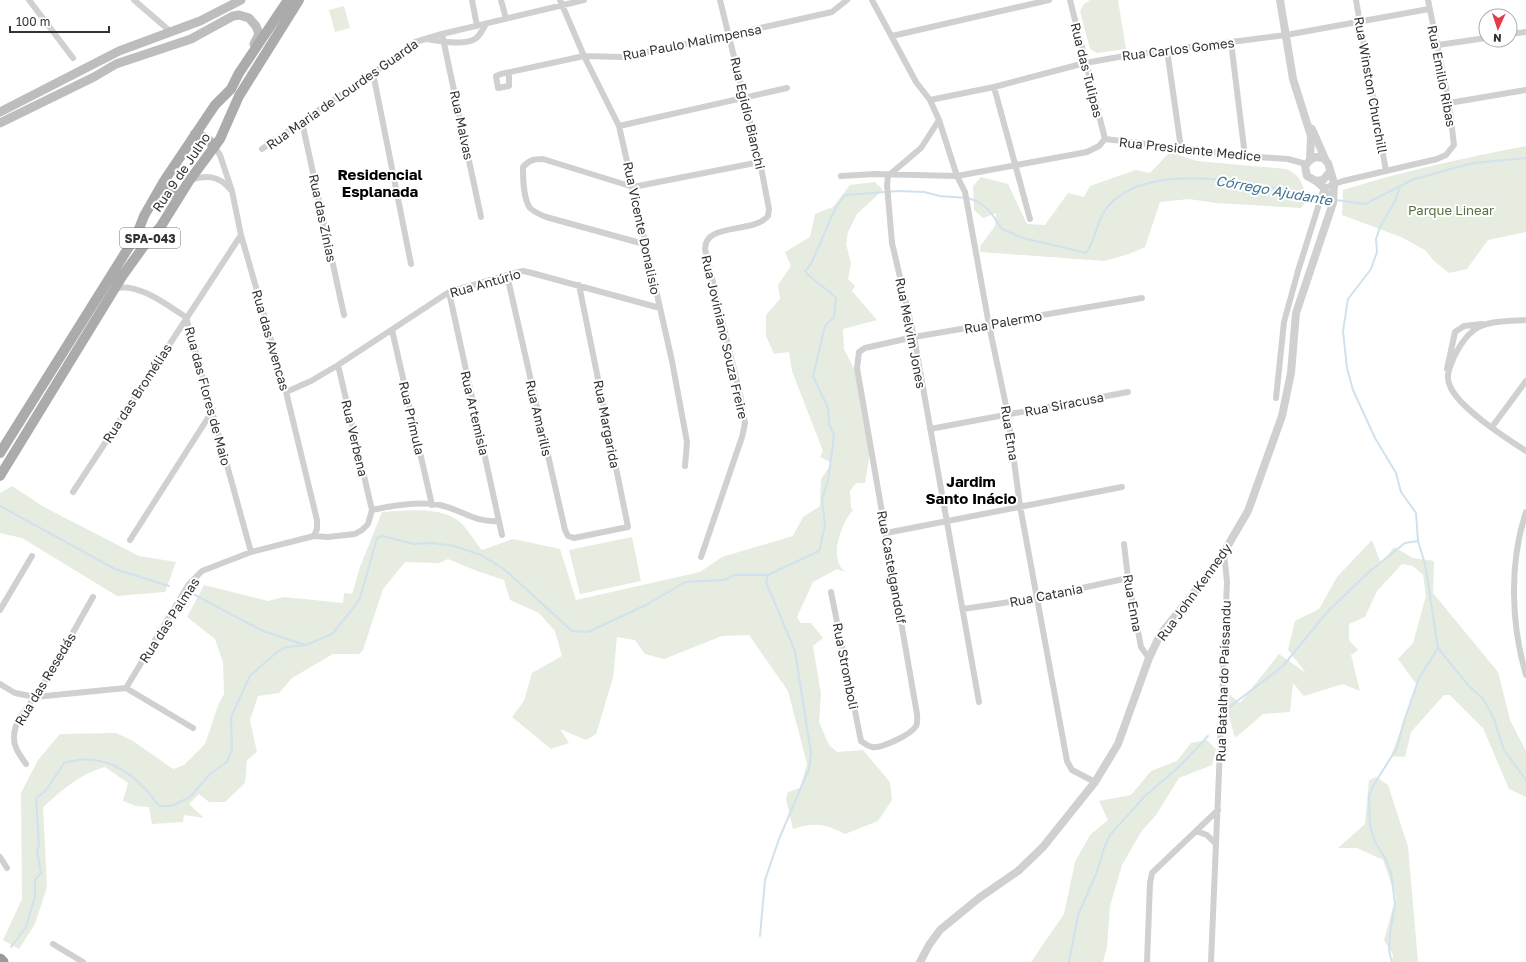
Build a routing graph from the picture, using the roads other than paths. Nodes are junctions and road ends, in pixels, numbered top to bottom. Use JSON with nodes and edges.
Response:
{"nodes":[{"id":1,"x":30,"y":0,"type":"edge"},
{"id":2,"x":134,"y":0,"type":"edge"},
{"id":3,"x":241,"y":0,"type":"edge"},
{"id":4,"x":288,"y":0,"type":"edge"},
{"id":5,"x":299,"y":0,"type":"edge"},
{"id":6,"x":472,"y":0,"type":"edge"},
{"id":7,"x":501,"y":0,"type":"edge"},
{"id":8,"x":584,"y":0,"type":"edge"},
{"id":9,"x":720,"y":0,"type":"edge"},
{"id":10,"x":847,"y":0,"type":"edge"},
{"id":11,"x":872,"y":0,"type":"edge"},
{"id":12,"x":1049,"y":0,"type":"edge"},
{"id":13,"x":1070,"y":0,"type":"edge"},
{"id":14,"x":1280,"y":0,"type":"edge"},
{"id":15,"x":1356,"y":0,"type":"edge"},
{"id":16,"x":1428,"y":0,"type":"edge"},
{"id":17,"x":561,"y":2,"type":"edge"},
{"id":18,"x":1429,"y":9,"type":"junction"},
{"id":19,"x":506,"y":19,"type":"junction"},
{"id":20,"x":1360,"y":21,"type":"junction"},
{"id":21,"x":486,"y":24,"type":"junction"},
{"id":22,"x":477,"y":26,"type":"junction"},
{"id":23,"x":170,"y":32,"type":"junction"},
{"id":24,"x":442,"y":34,"type":"junction"},
{"id":25,"x":729,"y":35,"type":"junction"},
{"id":26,"x":1286,"y":35,"type":"junction"},
{"id":27,"x":892,"y":36,"type":"junction"},
{"id":28,"x":423,"y":39,"type":"junction"},
{"id":29,"x":1478,"y":39,"type":"edge"},
{"id":30,"x":444,"y":42,"type":"junction"},
{"id":31,"x":1232,"y":42,"type":"junction"},
{"id":32,"x":1438,"y":45,"type":"junction"},
{"id":33,"x":1167,"y":50,"type":"junction"},
{"id":34,"x":584,"y":56,"type":"junction"},
{"id":35,"x":73,"y":58,"type":"dead end"},
{"id":36,"x":1085,"y":63,"type":"junction"},
{"id":37,"x":239,"y":73,"type":"junction"},
{"id":38,"x":373,"y":73,"type":"junction"},
{"id":39,"x":509,"y":73,"type":"dead end"},
{"id":40,"x":994,"y":87,"type":"junction"},
{"id":41,"x":787,"y":88,"type":"dead end"},
{"id":42,"x":1526,"y":90,"type":"edge"},
{"id":43,"x":744,"y":98,"type":"junction"},
{"id":44,"x":930,"y":100,"type":"junction"},
{"id":45,"x":1449,"y":103,"type":"junction"},
{"id":46,"x":0,"y":112,"type":"edge"},
{"id":47,"x":939,"y":120,"type":"junction"},
{"id":48,"x":1308,"y":121,"type":"junction"},
{"id":49,"x":302,"y":122,"type":"junction"},
{"id":50,"x":0,"y":123,"type":"edge"},
{"id":51,"x":619,"y":126,"type":"junction"},
{"id":52,"x":195,"y":134,"type":"junction"},
{"id":53,"x":1105,"y":139,"type":"junction"},
{"id":54,"x":214,"y":146,"type":"junction"},
{"id":55,"x":1181,"y":148,"type":"junction"},
{"id":56,"x":262,"y":150,"type":"dead end"},
{"id":57,"x":1245,"y":156,"type":"junction"},
{"id":58,"x":1326,"y":161,"type":"junction"},
{"id":59,"x":760,"y":162,"type":"junction"},
{"id":60,"x":1308,"y":162,"type":"junction"},
{"id":61,"x":1015,"y":166,"type":"junction"},
{"id":62,"x":1386,"y":171,"type":"junction"},
{"id":63,"x":1330,"y":172,"type":"junction"},
{"id":64,"x":841,"y":176,"type":"dead end"},
{"id":65,"x":888,"y":176,"type":"junction"},
{"id":66,"x":957,"y":176,"type":"junction"},
{"id":67,"x":164,"y":181,"type":"junction"},
{"id":68,"x":189,"y":181,"type":"junction"},
{"id":69,"x":1316,"y":182,"type":"junction"},
{"id":70,"x":1334,"y":183,"type":"junction"},
{"id":71,"x":633,"y":187,"type":"junction"},
{"id":72,"x":232,"y":191,"type":"junction"},
{"id":73,"x":182,"y":192,"type":"junction"},
{"id":74,"x":1329,"y":192,"type":"junction"},
{"id":75,"x":1332,"y":205,"type":"junction"},
{"id":76,"x":1317,"y":215,"type":"junction"},
{"id":77,"x":481,"y":217,"type":"dead end"},
{"id":78,"x":1030,"y":219,"type":"dead end"},
{"id":79,"x":715,"y":234,"type":"joint"},
{"id":80,"x":241,"y":235,"type":"junction"},
{"id":81,"x":644,"y":244,"type":"junction"},
{"id":82,"x":410,"y":264,"type":"dead end"},
{"id":83,"x":506,"y":275,"type":"junction"},
{"id":84,"x":579,"y":285,"type":"junction"},
{"id":85,"x":114,"y":289,"type":"junction"},
{"id":86,"x":448,"y":292,"type":"junction"},
{"id":87,"x":1142,"y":298,"type":"dead end"},
{"id":88,"x":660,"y":308,"type":"junction"},
{"id":89,"x":344,"y":315,"type":"dead end"},
{"id":90,"x":186,"y":317,"type":"junction"},
{"id":91,"x":1526,"y":320,"type":"edge"},
{"id":92,"x":1494,"y":324,"type":"junction"},
{"id":93,"x":988,"y":325,"type":"junction"},
{"id":94,"x":392,"y":330,"type":"junction"},
{"id":95,"x":914,"y":337,"type":"junction"},
{"id":96,"x":865,"y":348,"type":"joint"},
{"id":97,"x":338,"y":365,"type":"junction"},
{"id":98,"x":1447,"y":373,"type":"junction"},
{"id":99,"x":1526,"y":381,"type":"edge"},
{"id":100,"x":286,"y":392,"type":"junction"},
{"id":101,"x":1128,"y":392,"type":"dead end"},
{"id":102,"x":1276,"y":398,"type":"dead end"},
{"id":103,"x":213,"y":410,"type":"junction"},
{"id":104,"x":1008,"y":415,"type":"junction"},
{"id":105,"x":1492,"y":427,"type":"junction"},
{"id":106,"x":930,"y":429,"type":"junction"},
{"id":107,"x":1526,"y":451,"type":"edge"},
{"id":108,"x":0,"y":453,"type":"edge"},
{"id":109,"x":684,"y":466,"type":"dead end"},
{"id":110,"x":0,"y":476,"type":"edge"},
{"id":111,"x":1122,"y":487,"type":"dead end"},
{"id":112,"x":73,"y":492,"type":"dead end"},
{"id":113,"x":432,"y":505,"type":"junction"},
{"id":114,"x":1020,"y":506,"type":"junction"},
{"id":115,"x":372,"y":510,"type":"junction"},
{"id":116,"x":1526,"y":512,"type":"edge"},
{"id":117,"x":946,"y":520,"type":"junction"},
{"id":118,"x":499,"y":521,"type":"junction"},
{"id":119,"x":502,"y":534,"type":"dead end"},
{"id":120,"x":886,"y":534,"type":"junction"},
{"id":121,"x":592,"y":535,"type":"joint"},
{"id":122,"x":314,"y":536,"type":"junction"},
{"id":123,"x":130,"y":540,"type":"dead end"},
{"id":124,"x":1124,"y":544,"type":"dead end"},
{"id":125,"x":251,"y":552,"type":"junction"},
{"id":126,"x":1224,"y":552,"type":"junction"},
{"id":127,"x":32,"y":556,"type":"dead end"},
{"id":128,"x":701,"y":557,"type":"dead end"},
{"id":129,"x":1128,"y":578,"type":"junction"},
{"id":130,"x":832,"y":592,"type":"dead end"},
{"id":131,"x":93,"y":596,"type":"dead end"},
{"id":132,"x":1036,"y":598,"type":"junction"},
{"id":133,"x":963,"y":609,"type":"junction"},
{"id":134,"x":0,"y":610,"type":"edge"},
{"id":135,"x":1149,"y":658,"type":"junction"},
{"id":136,"x":1526,"y":675,"type":"edge"},
{"id":137,"x":0,"y":684,"type":"edge"},
{"id":138,"x":126,"y":688,"type":"junction"},
{"id":139,"x":35,"y":697,"type":"junction"},
{"id":140,"x":980,"y":702,"type":"dead end"},
{"id":141,"x":193,"y":728,"type":"dead end"},
{"id":142,"x":861,"y":741,"type":"joint"},
{"id":143,"x":26,"y":764,"type":"dead end"},
{"id":144,"x":1095,"y":782,"type":"junction"},
{"id":145,"x":1218,"y":810,"type":"junction"},
{"id":146,"x":1196,"y":831,"type":"junction"},
{"id":147,"x":1215,"y":843,"type":"junction"},
{"id":148,"x":0,"y":858,"type":"edge"},
{"id":149,"x":7,"y":868,"type":"dead end"},
{"id":150,"x":53,"y":944,"type":"dead end"},
{"id":151,"x":0,"y":959,"type":"edge"},
{"id":152,"x":3,"y":962,"type":"edge"},
{"id":153,"x":83,"y":962,"type":"edge"},
{"id":154,"x":920,"y":962,"type":"edge"},
{"id":155,"x":1147,"y":962,"type":"edge"},
{"id":156,"x":1211,"y":962,"type":"edge"}],
"edges":[{"from":1,"to":35,"type":"street"},
{"from":2,"to":23,"type":"street"},
{"from":3,"to":23,"type":"main road"},
{"from":4,"to":37,"type":"main road","name":"Rua 9 de Julho","number":"SPA-043"},
{"from":5,"to":54,"type":"main road","name":"Rua 9 de Julho","number":"SPA-043"},
{"from":6,"to":22,"type":"street"},
{"from":7,"to":19,"type":"street"},
{"from":8,"to":17,"type":"street"},
{"from":9,"to":25,"type":"street","name":"Rua Egidio Bianchi"},
{"from":10,"to":25,"type":"street","name":"Rua Paulo Malimpensa"},
{"from":11,"to":27,"type":"street"},
{"from":12,"to":27,"type":"street"},
{"from":13,"to":36,"type":"street","name":"Rua das Tulipas"},
{"from":14,"to":26,"type":"street"},
{"from":15,"to":20,"type":"street","name":"Rua Winston Churchill"},
{"from":16,"to":18,"type":"street","name":"Rua Emilio Ribas"},
{"from":17,"to":19,"type":"street"},
{"from":17,"to":34,"type":"street","name":"Rua Vicente Donalisio"},
{"from":18,"to":20,"type":"street","name":"Rua Carlos Gomes"},
{"from":18,"to":32,"type":"street","name":"Rua Emilio Ribas"},
{"from":19,"to":21,"type":"street"},
{"from":20,"to":26,"type":"street","name":"Rua Carlos Gomes"},
{"from":20,"to":62,"type":"street","name":"Rua Winston Churchill"},
{"from":21,"to":22,"type":"street","name":"Rua Maria de Lourdes Guarda"},
{"from":21,"to":30,"type":"street","name":"Rua Maria de Lourdes Guarda"},
{"from":22,"to":24,"type":"street","name":"Rua Maria de Lourdes Guarda"},
{"from":23,"to":46,"type":"main road"},
{"from":24,"to":28,"type":"street","name":"Rua Maria de Lourdes Guarda"},
{"from":24,"to":30,"type":"street","name":"Rua Malvas"},
{"from":25,"to":34,"type":"street","name":"Rua Paulo Malimpensa"},
{"from":25,"to":43,"type":"street","name":"Rua Egidio Bianchi"},
{"from":26,"to":31,"type":"street","name":"Rua Carlos Gomes"},
{"from":26,"to":48,"type":"street"},
{"from":27,"to":44,"type":"street"},
{"from":28,"to":30,"type":"street","name":"Rua Maria de Lourdes Guarda"},
{"from":28,"to":38,"type":"street","name":"Rua Maria de Lourdes Guarda"},
{"from":29,"to":32,"type":"street"},
{"from":30,"to":77,"type":"street","name":"Rua Malvas"},
{"from":31,"to":33,"type":"street","name":"Rua Carlos Gomes"},
{"from":31,"to":57,"type":"street"},
{"from":32,"to":45,"type":"street","name":"Rua Emilio Ribas"},
{"from":33,"to":36,"type":"street","name":"Rua Carlos Gomes"},
{"from":33,"to":55,"type":"street"},
{"from":34,"to":39,"type":"street","name":"Rua Paulo Malimpensa"},
{"from":34,"to":51,"type":"street","name":"Rua Vicente Donalisio"},
{"from":36,"to":40,"type":"street","name":"Rua Carlos Gomes"},
{"from":36,"to":53,"type":"street","name":"Rua das Tulipas"},
{"from":37,"to":50,"type":"main road"},
{"from":37,"to":52,"type":"main road","name":"Rua 9 de Julho","number":"SPA-043"},
{"from":38,"to":49,"type":"street","name":"Rua Maria de Lourdes Guarda"},
{"from":38,"to":82,"type":"street"},
{"from":40,"to":44,"type":"street","name":"Rua Carlos Gomes"},
{"from":40,"to":61,"type":"street"},
{"from":41,"to":43,"type":"street"},
{"from":42,"to":45,"type":"street"},
{"from":43,"to":51,"type":"street"},
{"from":43,"to":59,"type":"street","name":"Rua Egidio Bianchi"},
{"from":44,"to":47,"type":"street"},
{"from":45,"to":62,"type":"street","name":"Rua Emilio Ribas"},
{"from":47,"to":65,"type":"street"},
{"from":47,"to":66,"type":"street","name":"Rua Etna"},
{"from":48,"to":58,"type":"street"},
{"from":48,"to":60,"type":"street"},
{"from":49,"to":56,"type":"street","name":"Rua Maria de Lourdes Guarda"},
{"from":49,"to":89,"type":"street","name":"Rua das Zínias"},
{"from":51,"to":71,"type":"street","name":"Rua Vicente Donalisio"},
{"from":52,"to":54,"type":"main road"},
{"from":52,"to":67,"type":"main road","name":"Rua 9 de Julho","number":"SPA-043"},
{"from":53,"to":55,"type":"street","name":"Rua Presidente Medice"},
{"from":53,"to":61,"type":"street","name":"Rua Presidente Medice"},
{"from":54,"to":68,"type":"main road","name":"Rua 9 de Julho","number":"SPA-043"},
{"from":54,"to":72,"type":"street","name":"Rua das Avencas"},
{"from":55,"to":57,"type":"street","name":"Rua Presidente Medice"},
{"from":57,"to":60,"type":"street","name":"Rua Presidente Medice"},
{"from":58,"to":60,"type":"street"},
{"from":58,"to":63,"type":"street"},
{"from":59,"to":71,"type":"street"},
{"from":59,"to":79,"type":"street","name":"Rua Egidio Bianchi"},
{"from":60,"to":69,"type":"street"},
{"from":61,"to":66,"type":"street","name":"Rua Presidente Medice"},
{"from":61,"to":78,"type":"street"},
{"from":62,"to":70,"type":"street"},
{"from":63,"to":69,"type":"street"},
{"from":63,"to":70,"type":"street","name":"Rua John Kennedy"},
{"from":64,"to":65,"type":"street","name":"Rua Presidente Medice"},
{"from":65,"to":66,"type":"street","name":"Rua Presidente Medice"},
{"from":65,"to":95,"type":"street","name":"Rua Melvim Jones"},
{"from":66,"to":93,"type":"street","name":"Rua Etna"},
{"from":67,"to":73,"type":"main road"},
{"from":67,"to":108,"type":"main road","name":"Rua 9 de Julho","number":"SPA-043"},
{"from":68,"to":72,"type":"street"},
{"from":68,"to":73,"type":"main road","name":"Rua 9 de Julho","number":"SPA-043"},
{"from":69,"to":74,"type":"street"},
{"from":70,"to":74,"type":"street","name":"Rua John Kennedy"},
{"from":71,"to":81,"type":"street","name":"Rua Vicente Donalisio"},
{"from":71,"to":81,"type":"street"},
{"from":72,"to":80,"type":"street","name":"Rua das Avencas"},
{"from":73,"to":85,"type":"main road","name":"Rua 9 de Julho","number":"SPA-043"},
{"from":74,"to":75,"type":"street","name":"Rua John Kennedy"},
{"from":74,"to":76,"type":"street"},
{"from":75,"to":76,"type":"street"},
{"from":75,"to":126,"type":"street","name":"Rua John Kennedy"},
{"from":76,"to":102,"type":"street"},
{"from":79,"to":128,"type":"street","name":"Rua Joviniano Souza Freire"},
{"from":80,"to":90,"type":"street","name":"Rua das Bromélias"},
{"from":80,"to":100,"type":"street","name":"Rua das Avencas"},
{"from":81,"to":88,"type":"street","name":"Rua Vicente Donalisio"},
{"from":83,"to":84,"type":"street","name":"Rua Antúrio"},
{"from":83,"to":86,"type":"street","name":"Rua Antúrio"},
{"from":83,"to":121,"type":"street","name":"Rua Amarilis"},
{"from":84,"to":88,"type":"street","name":"Rua Antúrio"},
{"from":84,"to":121,"type":"street","name":"Rua Margarida"},
{"from":85,"to":90,"type":"street","name":"Rua das Flores de Maio"},
{"from":85,"to":110,"type":"main road","name":"Rua 9 de Julho","number":"SPA-043"},
{"from":86,"to":94,"type":"street","name":"Rua Antúrio"},
{"from":86,"to":118,"type":"street","name":"Rua Artemisia"},
{"from":87,"to":93,"type":"street","name":"Rua Palermo"},
{"from":88,"to":109,"type":"street","name":"Rua Vicente Donalisio"},
{"from":90,"to":103,"type":"street","name":"Rua das Flores de Maio"},
{"from":90,"to":112,"type":"street","name":"Rua das Bromélias"},
{"from":91,"to":92,"type":"street"},
{"from":92,"to":98,"type":"street"},
{"from":92,"to":98,"type":"street"},
{"from":93,"to":95,"type":"street","name":"Rua Palermo"},
{"from":93,"to":104,"type":"street","name":"Rua Etna"},
{"from":94,"to":97,"type":"street","name":"Rua Antúrio"},
{"from":94,"to":113,"type":"street","name":"Rua Prímula"},
{"from":95,"to":96,"type":"street","name":"Rua Palermo"},
{"from":95,"to":106,"type":"street","name":"Rua Melvim Jones"},
{"from":96,"to":120,"type":"street","name":"Rua Castelgandolf"},
{"from":97,"to":100,"type":"street","name":"Rua Antúrio"},
{"from":97,"to":115,"type":"street","name":"Rua Verbena"},
{"from":98,"to":105,"type":"street"},
{"from":99,"to":105,"type":"street"},
{"from":100,"to":122,"type":"street","name":"Rua das Avencas"},
{"from":101,"to":104,"type":"street","name":"Rua Siracusa"},
{"from":103,"to":123,"type":"street"},
{"from":103,"to":125,"type":"street","name":"Rua das Flores de Maio"},
{"from":104,"to":106,"type":"street","name":"Rua Siracusa"},
{"from":104,"to":114,"type":"street","name":"Rua Etna"},
{"from":105,"to":107,"type":"street"},
{"from":106,"to":117,"type":"street","name":"Rua Melvim Jones"},
{"from":111,"to":114,"type":"street"},
{"from":113,"to":115,"type":"street"},
{"from":113,"to":118,"type":"street"},
{"from":114,"to":117,"type":"street"},
{"from":114,"to":132,"type":"street","name":"Rua Etna"},
{"from":115,"to":122,"type":"street","name":"Rua das Palmas"},
{"from":116,"to":136,"type":"street"},
{"from":117,"to":120,"type":"street"},
{"from":117,"to":133,"type":"street","name":"Rua Melvim Jones"},
{"from":118,"to":119,"type":"street","name":"Rua Artemisia"},
{"from":120,"to":142,"type":"street","name":"Rua Castelgandolf"},
{"from":122,"to":125,"type":"street","name":"Rua das Palmas"},
{"from":124,"to":129,"type":"street","name":"Rua Enna"},
{"from":125,"to":138,"type":"street","name":"Rua das Palmas"},
{"from":126,"to":135,"type":"street","name":"Rua John Kennedy"},
{"from":126,"to":145,"type":"street","name":"Rua Batalha do Paissandu"},
{"from":127,"to":134,"type":"street"},
{"from":129,"to":132,"type":"street","name":"Rua Catania"},
{"from":129,"to":135,"type":"street","name":"Rua Enna"},
{"from":130,"to":142,"type":"street","name":"Rua Stromboli"},
{"from":131,"to":139,"type":"street","name":"Rua das Resedás"},
{"from":132,"to":133,"type":"street","name":"Rua Catania"},
{"from":132,"to":144,"type":"street","name":"Rua Etna"},
{"from":133,"to":140,"type":"street","name":"Rua Melvim Jones"},
{"from":135,"to":144,"type":"street","name":"Rua John Kennedy"},
{"from":137,"to":139,"type":"street"},
{"from":138,"to":139,"type":"street"},
{"from":138,"to":141,"type":"street"},
{"from":139,"to":143,"type":"street","name":"Rua das Resedás"},
{"from":144,"to":154,"type":"street","name":"Rua John Kennedy"},
{"from":145,"to":146,"type":"street"},
{"from":145,"to":147,"type":"street","name":"Rua Batalha do Paissandu"},
{"from":146,"to":147,"type":"street"},
{"from":146,"to":155,"type":"street"},
{"from":147,"to":156,"type":"street","name":"Rua Batalha do Paissandu"},
{"from":148,"to":149,"type":"street"},
{"from":150,"to":153,"type":"street"},
{"from":151,"to":152,"type":"highway"}]}
